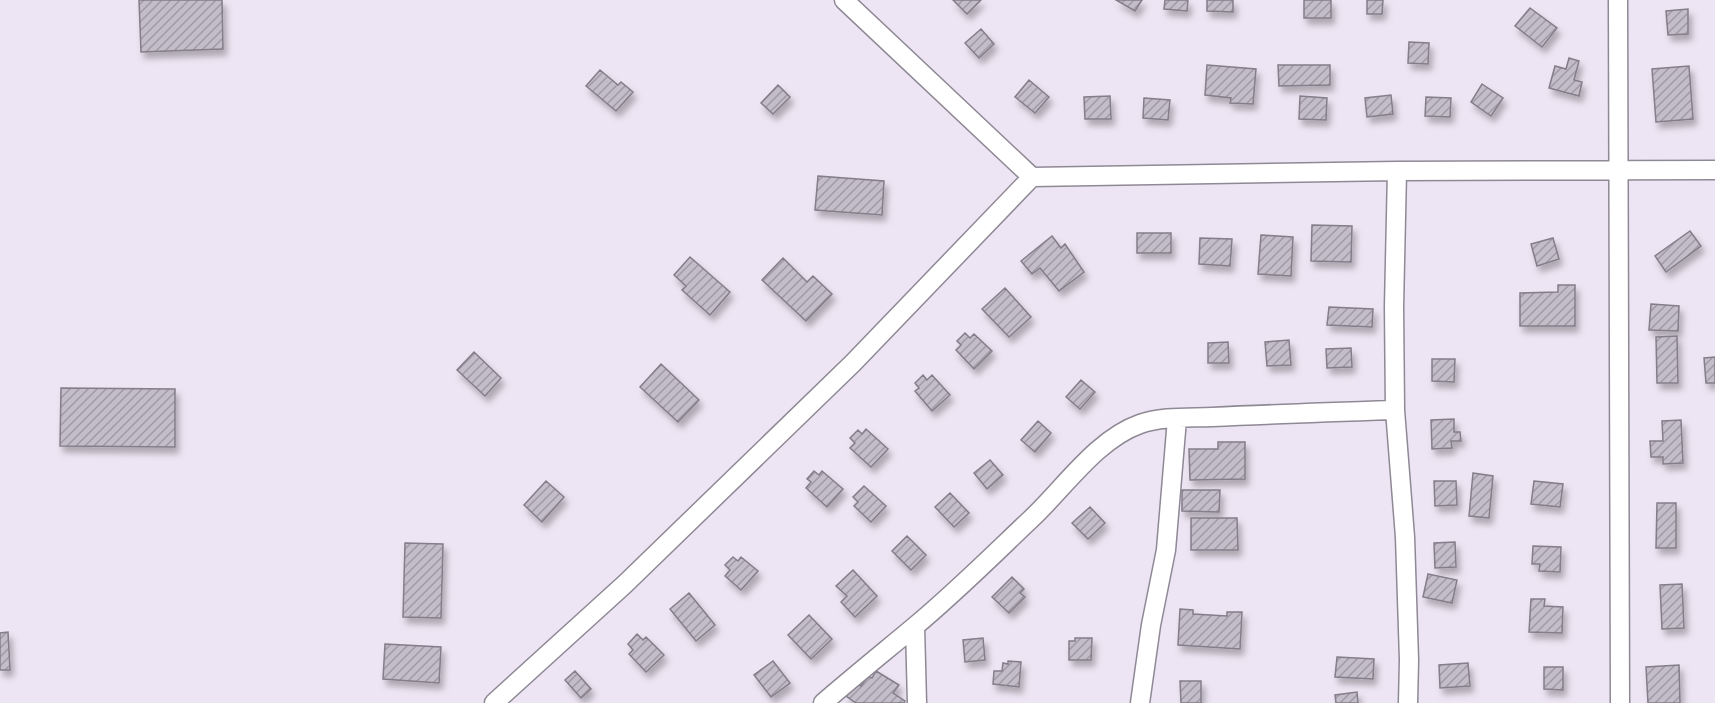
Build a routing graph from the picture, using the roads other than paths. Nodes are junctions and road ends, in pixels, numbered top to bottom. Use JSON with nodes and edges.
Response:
{"nodes":[{"id":1,"x":1618,"y":0,"type":"edge"},
{"id":2,"x":854,"y":3,"type":"edge"},
{"id":3,"x":1620,"y":170,"type":"junction"},
{"id":4,"x":1715,"y":170,"type":"edge"},
{"id":5,"x":1397,"y":171,"type":"junction"},
{"id":6,"x":1032,"y":177,"type":"junction"},
{"id":7,"x":1395,"y":410,"type":"junction"},
{"id":8,"x":1177,"y":419,"type":"junction"},
{"id":9,"x":915,"y":626,"type":"junction"},
{"id":10,"x":494,"y":703,"type":"edge"},
{"id":11,"x":824,"y":703,"type":"edge"},
{"id":12,"x":917,"y":703,"type":"edge"},
{"id":13,"x":1140,"y":703,"type":"edge"},
{"id":14,"x":1408,"y":703,"type":"edge"},
{"id":15,"x":1620,"y":703,"type":"edge"}],
"edges":[{"from":1,"to":3,"type":"street"},
{"from":2,"to":6,"type":"street"},
{"from":3,"to":4,"type":"street"},
{"from":3,"to":5,"type":"street"},
{"from":3,"to":15,"type":"street"},
{"from":5,"to":6,"type":"street"},
{"from":5,"to":7,"type":"street"},
{"from":6,"to":10,"type":"street"},
{"from":7,"to":8,"type":"street"},
{"from":7,"to":14,"type":"street"},
{"from":8,"to":9,"type":"street"},
{"from":8,"to":13,"type":"street"},
{"from":9,"to":11,"type":"street"},
{"from":9,"to":12,"type":"street"}]}
